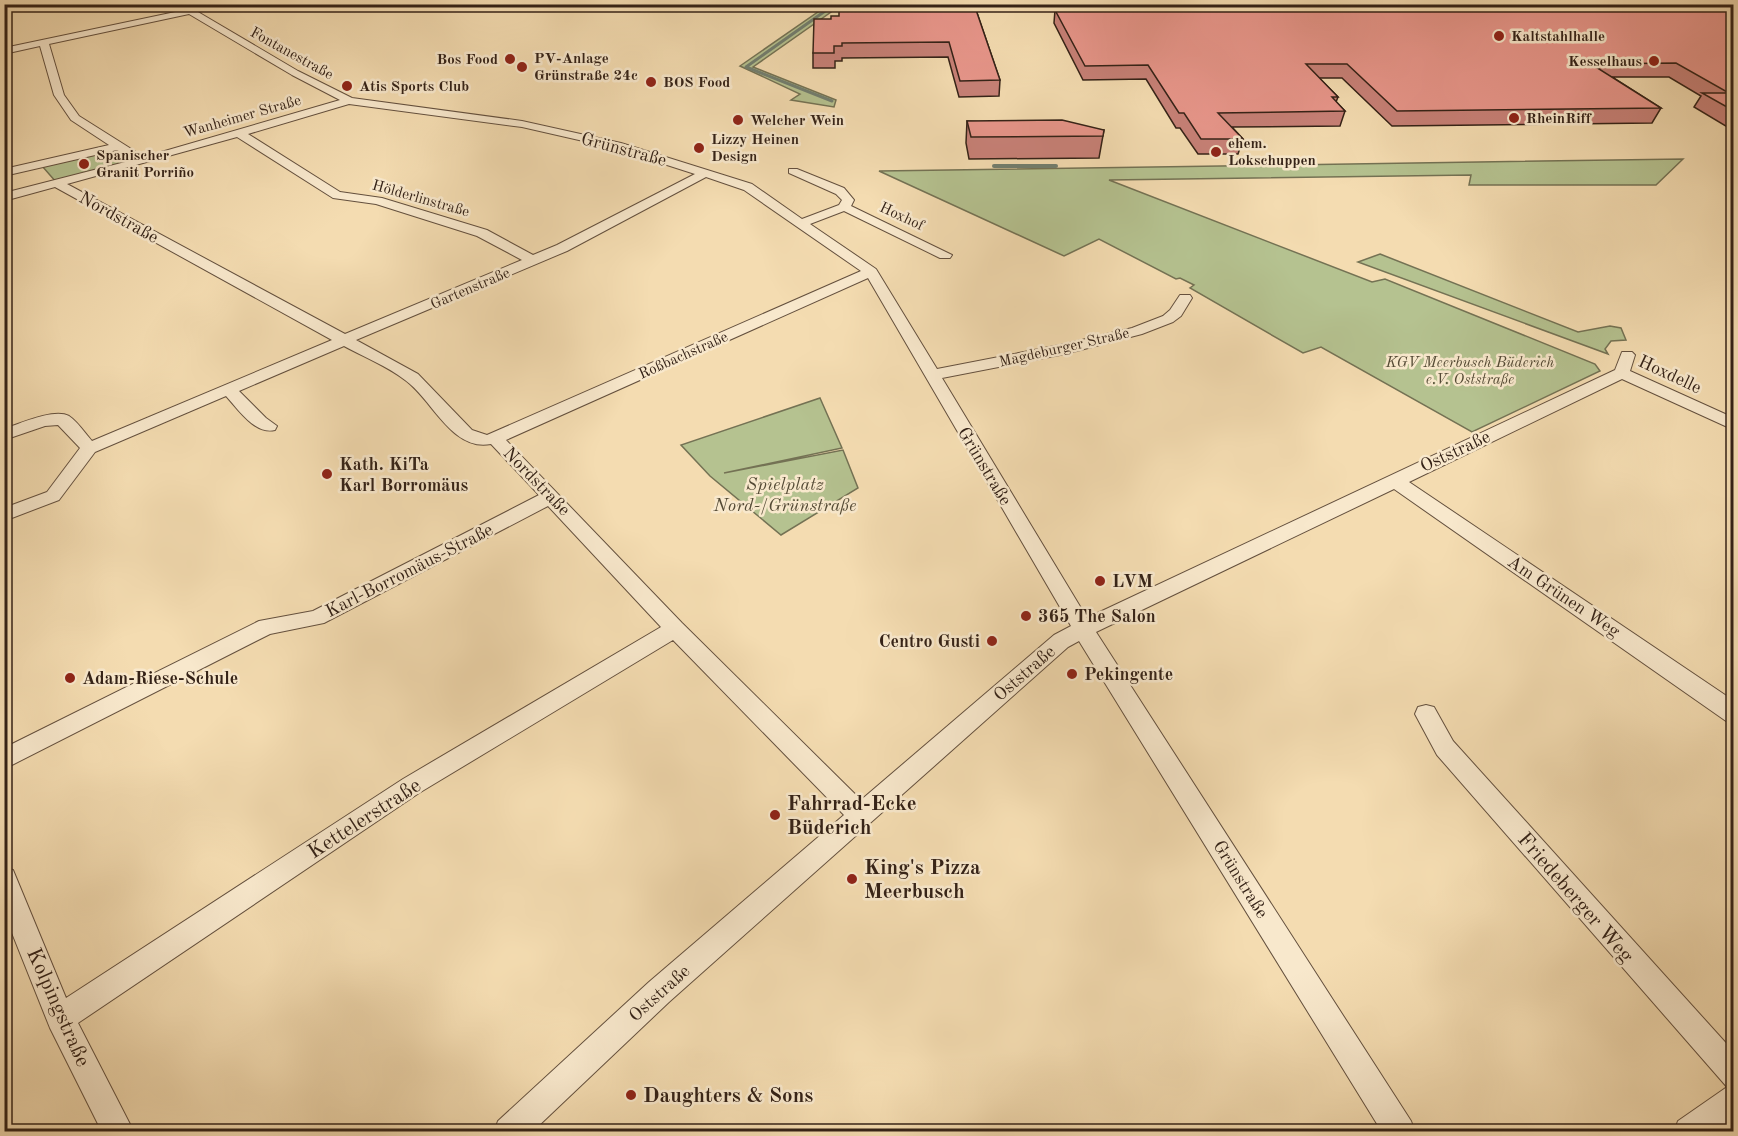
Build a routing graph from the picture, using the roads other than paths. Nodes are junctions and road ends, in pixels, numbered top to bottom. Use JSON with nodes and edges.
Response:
{"nodes":[{"id":1,"x":151,"y":4,"type":"edge"},
{"id":2,"x":171,"y":4,"type":"edge"},
{"id":3,"x":225,"y":4,"type":"edge"},
{"id":4,"x":186,"y":11,"type":"junction"},
{"id":5,"x":44,"y":43,"type":"junction"},
{"id":6,"x":4,"y":51,"type":"edge"},
{"id":7,"x":349,"y":101,"type":"junction"},
{"id":8,"x":239,"y":133,"type":"junction"},
{"id":9,"x":119,"y":146,"type":"junction"},
{"id":10,"x":142,"y":161,"type":"junction"},
{"id":11,"x":793,"y":171,"type":"dead end"},
{"id":12,"x":4,"y":173,"type":"edge"},
{"id":13,"x":706,"y":173,"type":"junction"},
{"id":14,"x":58,"y":184,"type":"junction"},
{"id":15,"x":4,"y":197,"type":"edge"},
{"id":16,"x":844,"y":207,"type":"junction"},
{"id":17,"x":800,"y":224,"type":"junction"},
{"id":18,"x":945,"y":255,"type":"dead end"},
{"id":19,"x":533,"y":261,"type":"junction"},
{"id":20,"x":871,"y":272,"type":"junction"},
{"id":21,"x":1185,"y":298,"type":"dead end"},
{"id":22,"x":346,"y":341,"type":"junction"},
{"id":23,"x":1627,"y":355,"type":"dead end"},
{"id":24,"x":1623,"y":373,"type":"junction"},
{"id":25,"x":931,"y":375,"type":"junction"},
{"id":26,"x":229,"y":390,"type":"junction"},
{"id":27,"x":1734,"y":425,"type":"edge"},
{"id":28,"x":269,"y":426,"type":"dead end"},
{"id":29,"x":4,"y":435,"type":"edge"},
{"id":30,"x":495,"y":438,"type":"junction"},
{"id":31,"x":89,"y":448,"type":"junction"},
{"id":32,"x":1394,"y":480,"type":"junction"},
{"id":33,"x":552,"y":496,"type":"junction"},
{"id":34,"x":4,"y":515,"type":"edge"},
{"id":35,"x":675,"y":629,"type":"junction"},
{"id":36,"x":1083,"y":629,"type":"junction"},
{"id":37,"x":1426,"y":714,"type":"dead end"},
{"id":38,"x":1734,"y":714,"type":"edge"},
{"id":39,"x":4,"y":759,"type":"edge"},
{"id":40,"x":861,"y":816,"type":"junction"},
{"id":41,"x":4,"y":879,"type":"edge"},
{"id":42,"x":60,"y":1018,"type":"junction"},
{"id":43,"x":1734,"y":1075,"type":"edge"},
{"id":44,"x":1734,"y":1099,"type":"edge"},
{"id":45,"x":119,"y":1131,"type":"edge"},
{"id":46,"x":509,"y":1131,"type":"edge"},
{"id":47,"x":1400,"y":1131,"type":"edge"},
{"id":48,"x":1689,"y":1131,"type":"edge"}],
"edges":[{"from":1,"to":4,"type":"street"},
{"from":2,"to":4,"type":"street"},
{"from":3,"to":4,"type":"street"},
{"from":4,"to":5,"type":"street"},
{"from":4,"to":7,"type":"street","name":"Fontanestraße"},
{"from":5,"to":6,"type":"street"},
{"from":5,"to":9,"type":"street"},
{"from":7,"to":8,"type":"street","name":"Wanheimer Straße"},
{"from":7,"to":13,"type":"street","name":"Grünstraße"},
{"from":8,"to":10,"type":"street","name":"Wanheimer Straße"},
{"from":8,"to":19,"type":"street","name":"Hölderlinstraße"},
{"from":9,"to":10,"type":"street"},
{"from":9,"to":12,"type":"street"},
{"from":10,"to":14,"type":"street","name":"Wanheimer Straße"},
{"from":11,"to":16,"type":"street"},
{"from":13,"to":17,"type":"street","name":"Grünstraße"},
{"from":13,"to":19,"type":"street","name":"Gartenstraße"},
{"from":14,"to":15,"type":"street","name":"Wanheimer Straße"},
{"from":14,"to":22,"type":"street","name":"Nordstraße"},
{"from":16,"to":17,"type":"street"},
{"from":16,"to":18,"type":"street","name":"Hoxhof"},
{"from":17,"to":20,"type":"street","name":"Grünstraße"},
{"from":19,"to":22,"type":"street","name":"Gartenstraße"},
{"from":20,"to":25,"type":"street","name":"Grünstraße"},
{"from":20,"to":30,"type":"street","name":"Roßbachstraße"},
{"from":21,"to":25,"type":"street","name":"Magdeburger Straße"},
{"from":22,"to":26,"type":"street","name":"Gartenstraße"},
{"from":22,"to":30,"type":"street","name":"Nordstraße"},
{"from":23,"to":24,"type":"street"},
{"from":24,"to":27,"type":"street","name":"Hoxdelle"},
{"from":24,"to":32,"type":"street","name":"Oststraße"},
{"from":25,"to":36,"type":"street","name":"Grünstraße"},
{"from":26,"to":28,"type":"street"},
{"from":26,"to":31,"type":"street","name":"Gartenstraße"},
{"from":29,"to":31,"type":"street"},
{"from":30,"to":33,"type":"street","name":"Nordstraße"},
{"from":31,"to":34,"type":"street"},
{"from":32,"to":36,"type":"street","name":"Oststraße"},
{"from":32,"to":38,"type":"street","name":"Am Grünen Weg"},
{"from":33,"to":35,"type":"street","name":"Nordstraße"},
{"from":33,"to":39,"type":"street","name":"Karl-Borromäus-Straße"},
{"from":35,"to":40,"type":"street","name":"Nordstraße"},
{"from":35,"to":42,"type":"street","name":"Kettelerstraße"},
{"from":36,"to":40,"type":"street","name":"Oststraße"},
{"from":36,"to":47,"type":"street","name":"Grünstraße"},
{"from":37,"to":43,"type":"street","name":"Friedeberger Weg"},
{"from":40,"to":46,"type":"street","name":"Oststraße"},
{"from":41,"to":42,"type":"street","name":"Kolpingstraße"},
{"from":42,"to":45,"type":"street","name":"Kolpingstraße"},
{"from":44,"to":48,"type":"street"}]}
